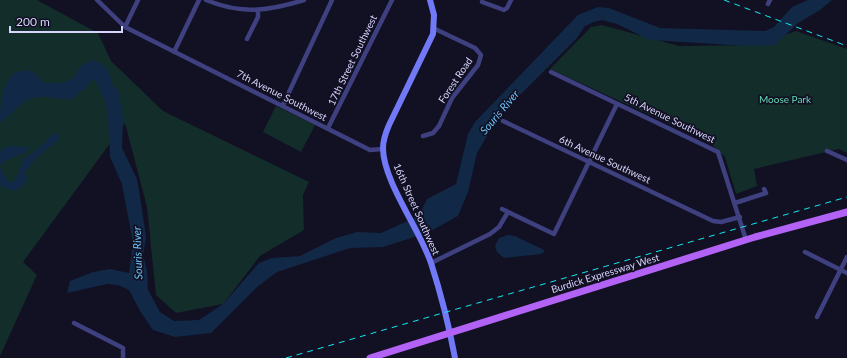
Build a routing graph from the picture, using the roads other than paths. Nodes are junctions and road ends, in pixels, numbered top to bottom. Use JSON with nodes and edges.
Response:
{"nodes":[{"id":1,"x":97,"y":0,"type":"edge"},
{"id":2,"x":138,"y":0,"type":"edge"},
{"id":3,"x":199,"y":0,"type":"edge"},
{"id":4,"x":206,"y":0,"type":"edge"},
{"id":5,"x":304,"y":0,"type":"edge"},
{"id":6,"x":332,"y":0,"type":"edge"},
{"id":7,"x":392,"y":0,"type":"edge"},
{"id":8,"x":430,"y":0,"type":"edge"},
{"id":9,"x":511,"y":0,"type":"edge"},
{"id":10,"x":482,"y":2,"type":"dead end"},
{"id":11,"x":258,"y":11,"type":"junction"},
{"id":12,"x":125,"y":27,"type":"junction"},
{"id":13,"x":434,"y":28,"type":"junction"},
{"id":14,"x":247,"y":39,"type":"dead end"},
{"id":15,"x":174,"y":52,"type":"junction"},
{"id":16,"x":551,"y":72,"type":"dead end"},
{"id":17,"x":616,"y":104,"type":"junction"},
{"id":18,"x":283,"y":105,"type":"junction"},
{"id":19,"x":503,"y":121,"type":"dead end"},
{"id":20,"x":328,"y":128,"type":"junction"},
{"id":21,"x":423,"y":136,"type":"dead end"},
{"id":22,"x":383,"y":149,"type":"junction"},
{"id":23,"x":827,"y":151,"type":"dead end"},
{"id":24,"x":847,"y":160,"type":"edge"},
{"id":25,"x":589,"y":162,"type":"junction"},
{"id":26,"x":764,"y":189,"type":"dead end"},
{"id":27,"x":735,"y":203,"type":"junction"},
{"id":28,"x":502,"y":209,"type":"dead end"},
{"id":29,"x":508,"y":212,"type":"junction"},
{"id":30,"x":847,"y":212,"type":"edge"},
{"id":31,"x":740,"y":217,"type":"junction"},
{"id":32,"x":746,"y":240,"type":"junction"},
{"id":33,"x":805,"y":252,"type":"dead end"},
{"id":34,"x":847,"y":257,"type":"edge"},
{"id":35,"x":431,"y":263,"type":"junction"},
{"id":36,"x":840,"y":270,"type":"junction"},
{"id":37,"x":847,"y":273,"type":"edge"},
{"id":38,"x":817,"y":317,"type":"dead end"},
{"id":39,"x":74,"y":323,"type":"dead end"},
{"id":40,"x":450,"y":332,"type":"junction"},
{"id":41,"x":123,"y":358,"type":"edge"},
{"id":42,"x":370,"y":358,"type":"edge"},
{"id":43,"x":455,"y":358,"type":"edge"}],
"edges":[{"from":1,"to":12,"type":"street","name":"7th Avenue Southwest"},
{"from":2,"to":12,"type":"street"},
{"from":3,"to":15,"type":"street"},
{"from":4,"to":11,"type":"street"},
{"from":5,"to":11,"type":"street"},
{"from":6,"to":18,"type":"street"},
{"from":7,"to":20,"type":"street","name":"17th Street Southwest"},
{"from":8,"to":13,"type":"main road"},
{"from":9,"to":10,"type":"street"},
{"from":11,"to":14,"type":"street"},
{"from":12,"to":15,"type":"street","name":"7th Avenue Southwest"},
{"from":13,"to":21,"type":"street","name":"Forest Road"},
{"from":13,"to":22,"type":"main road","name":"16th Street Southwest"},
{"from":15,"to":18,"type":"street","name":"7th Avenue Southwest"},
{"from":16,"to":17,"type":"street","name":"5th Avenue Southwest"},
{"from":17,"to":25,"type":"street"},
{"from":17,"to":27,"type":"street","name":"5th Avenue Southwest"},
{"from":18,"to":20,"type":"street","name":"7th Avenue Southwest"},
{"from":19,"to":25,"type":"street","name":"6th Avenue Southwest"},
{"from":20,"to":22,"type":"street","name":"7th Avenue Southwest"},
{"from":22,"to":35,"type":"main road","name":"16th Street Southwest"},
{"from":23,"to":24,"type":"street"},
{"from":25,"to":29,"type":"street"},
{"from":25,"to":31,"type":"street","name":"6th Avenue Southwest"},
{"from":26,"to":27,"type":"street"},
{"from":27,"to":31,"type":"street","name":"5th Avenue Southwest"},
{"from":28,"to":29,"type":"street"},
{"from":29,"to":35,"type":"street"},
{"from":30,"to":32,"type":"main road","name":"Burdick Expressway West"},
{"from":31,"to":32,"type":"street","name":"5th Avenue Southwest"},
{"from":32,"to":40,"type":"main road","name":"Burdick Expressway West"},
{"from":33,"to":36,"type":"street"},
{"from":34,"to":36,"type":"street"},
{"from":35,"to":40,"type":"main road","name":"16th Street Southwest"},
{"from":36,"to":37,"type":"street"},
{"from":36,"to":38,"type":"street"},
{"from":39,"to":41,"type":"street"},
{"from":40,"to":42,"type":"main road","name":"Burdick Expressway West"},
{"from":40,"to":43,"type":"main road","name":"16th Street Southwest"}]}
